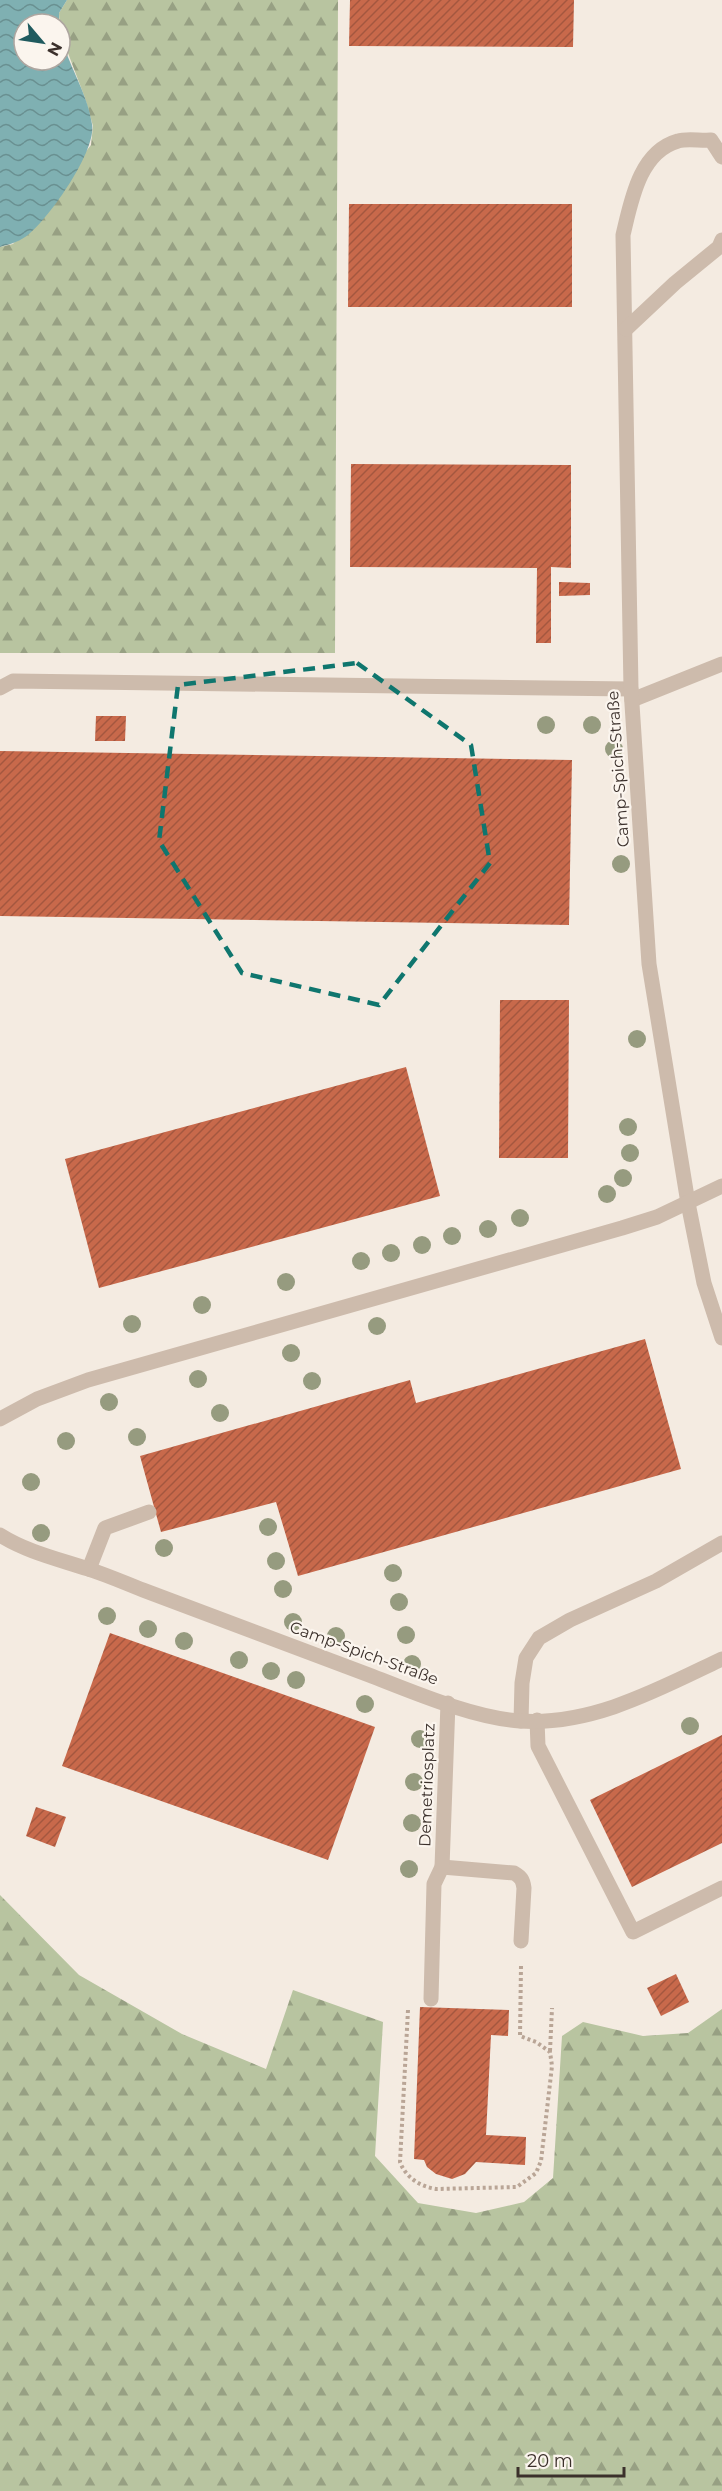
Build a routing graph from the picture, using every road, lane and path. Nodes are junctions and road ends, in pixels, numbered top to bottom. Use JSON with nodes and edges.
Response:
{"nodes":[{"id":1,"x":722,"y":158,"type":"edge"},
{"id":2,"x":722,"y":240,"type":"edge"},
{"id":3,"x":626,"y":329,"type":"junction"},
{"id":4,"x":722,"y":664,"type":"edge"},
{"id":5,"x":0,"y":688,"type":"edge"},
{"id":6,"x":631,"y":695,"type":"junction"},
{"id":7,"x":722,"y":1186,"type":"edge"},
{"id":8,"x":688,"y":1203,"type":"junction"},
{"id":9,"x":722,"y":1338,"type":"edge"},
{"id":10,"x":0,"y":1419,"type":"edge"},
{"id":11,"x":149,"y":1512,"type":"dead end"},
{"id":12,"x":0,"y":1534,"type":"edge"},
{"id":13,"x":722,"y":1543,"type":"edge"},
{"id":14,"x":88,"y":1569,"type":"junction"},
{"id":15,"x":722,"y":1659,"type":"edge"},
{"id":16,"x":448,"y":1703,"type":"junction"},
{"id":17,"x":537,"y":1720,"type":"junction"},
{"id":18,"x":521,"y":1721,"type":"junction"},
{"id":19,"x":442,"y":1867,"type":"junction"},
{"id":20,"x":722,"y":1888,"type":"edge"},
{"id":21,"x":521,"y":1941,"type":"joint"},
{"id":22,"x":430,"y":1999,"type":"joint"},
{"id":23,"x":552,"y":2008,"type":"dead end"},
{"id":24,"x":550,"y":2052,"type":"junction"}],
"edges":[{"from":1,"to":3,"type":"street","name":"Camp-Spich-Straße"},
{"from":2,"to":3,"type":"street"},
{"from":3,"to":6,"type":"street","name":"Camp-Spich-Straße"},
{"from":4,"to":6,"type":"street"},
{"from":5,"to":6,"type":"street"},
{"from":6,"to":8,"type":"street","name":"Camp-Spich-Straße"},
{"from":7,"to":8,"type":"street"},
{"from":8,"to":9,"type":"street","name":"Camp-Spich-Straße"},
{"from":8,"to":10,"type":"street"},
{"from":11,"to":14,"type":"street"},
{"from":12,"to":14,"type":"street","name":"Camp-Spich-Straße"},
{"from":13,"to":18,"type":"street"},
{"from":14,"to":16,"type":"street","name":"Camp-Spich-Straße"},
{"from":15,"to":17,"type":"street","name":"Camp-Spich-Straße"},
{"from":16,"to":18,"type":"street","name":"Camp-Spich-Straße"},
{"from":16,"to":19,"type":"street","name":"Demetriosplatz"},
{"from":17,"to":18,"type":"street","name":"Camp-Spich-Straße"},
{"from":17,"to":20,"type":"street"},
{"from":19,"to":21,"type":"street","name":"Demetriosplatz"},
{"from":19,"to":22,"type":"street","name":"Demetriosplatz"},
{"from":21,"to":24,"type":"path"},
{"from":22,"to":24,"type":"path"},
{"from":23,"to":24,"type":"path"}]}
